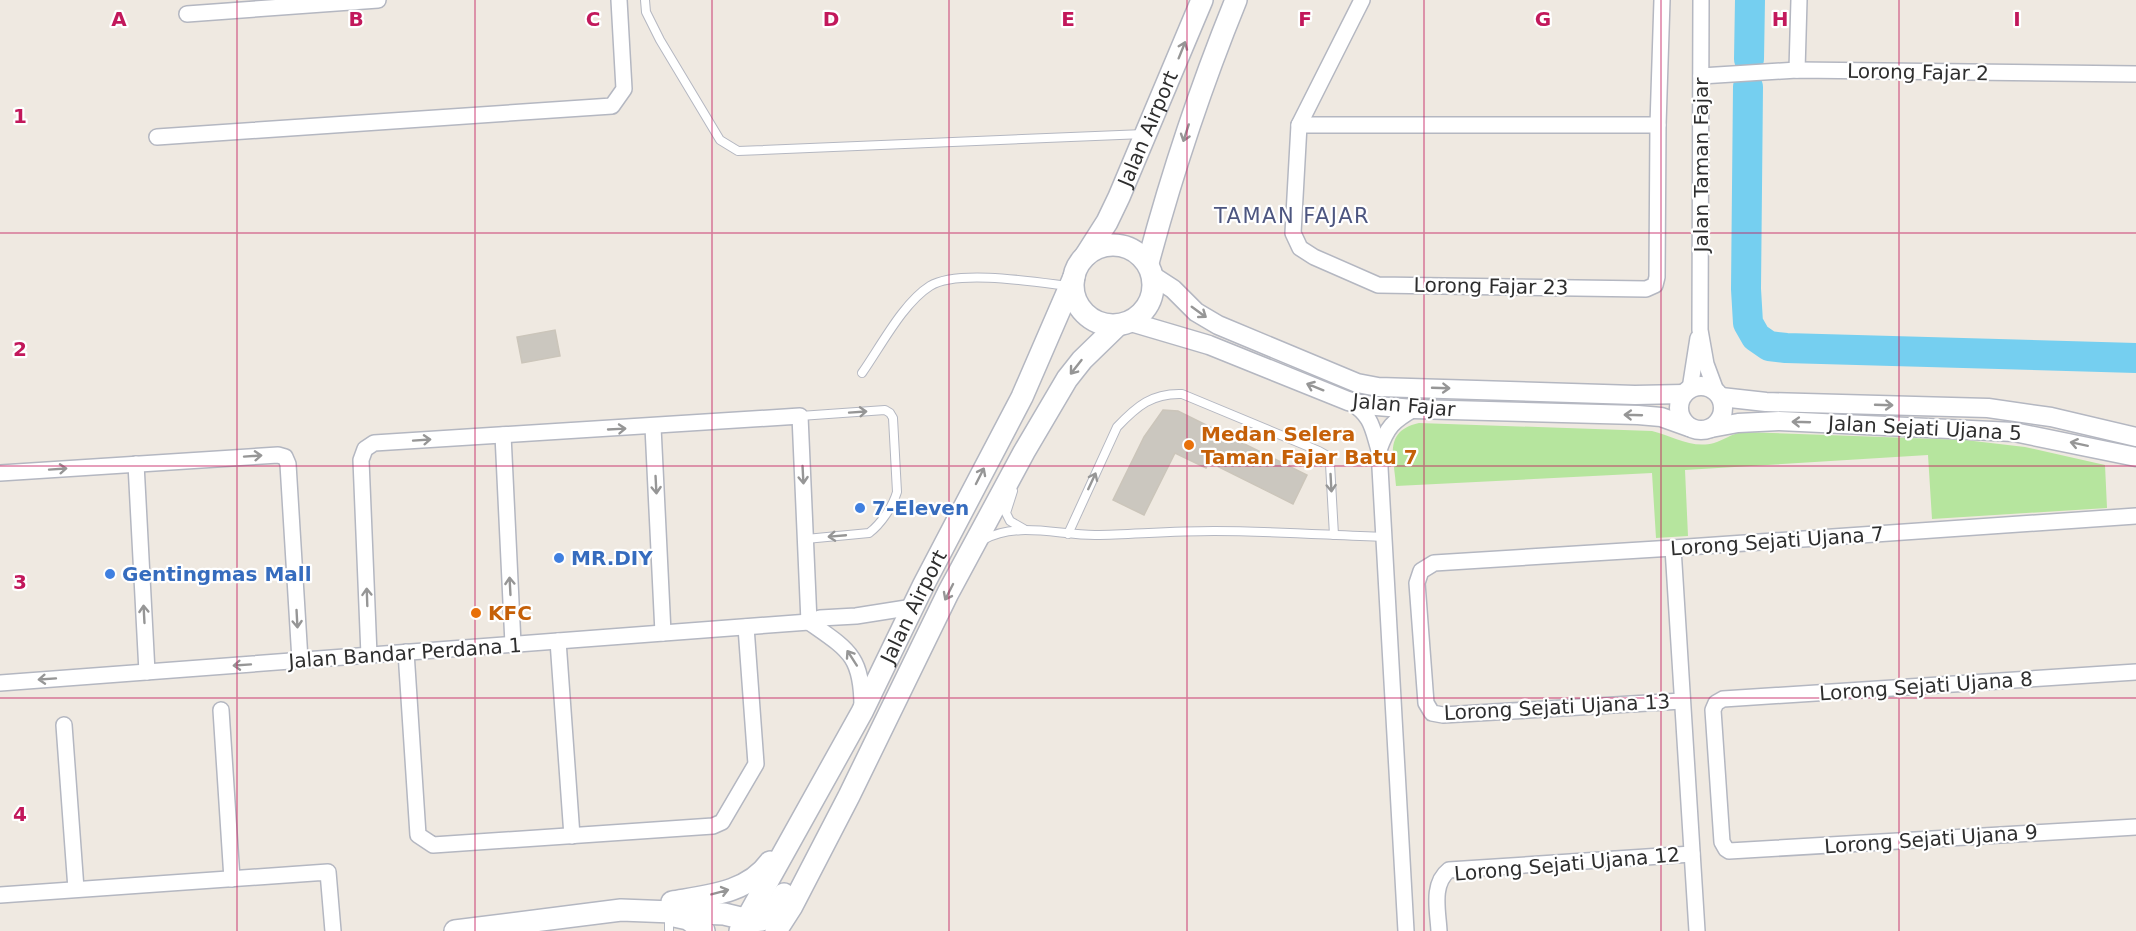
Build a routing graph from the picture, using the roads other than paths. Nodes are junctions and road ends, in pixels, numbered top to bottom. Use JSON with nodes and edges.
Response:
{"nodes":[{"id":1,"x":378,"y":0,"type":"edge"},
{"id":2,"x":619,"y":0,"type":"edge"},
{"id":3,"x":645,"y":0,"type":"edge"},
{"id":4,"x":1202,"y":0,"type":"edge"},
{"id":5,"x":1236,"y":0,"type":"edge"},
{"id":6,"x":1362,"y":0,"type":"edge"},
{"id":7,"x":1662,"y":0,"type":"edge"},
{"id":8,"x":1701,"y":0,"type":"edge"},
{"id":9,"x":1799,"y":0,"type":"edge"},
{"id":10,"x":187,"y":15,"type":"dead end"},
{"id":11,"x":1797,"y":70,"type":"junction"},
{"id":12,"x":2136,"y":74,"type":"edge"},
{"id":13,"x":1701,"y":75,"type":"junction"},
{"id":14,"x":1299,"y":125,"type":"junction"},
{"id":15,"x":1658,"y":125,"type":"junction"},
{"id":16,"x":1145,"y":134,"type":"junction"},
{"id":17,"x":157,"y":137,"type":"dead end"},
{"id":18,"x":1086,"y":255,"type":"junction"},
{"id":19,"x":1150,"y":270,"type":"junction"},
{"id":20,"x":1072,"y":281,"type":"junction"},
{"id":21,"x":1124,"y":324,"type":"junction"},
{"id":22,"x":1700,"y":330,"type":"junction"},
{"id":23,"x":862,"y":373,"type":"dead end"},
{"id":24,"x":1687,"y":391,"type":"junction"},
{"id":25,"x":1719,"y":394,"type":"junction"},
{"id":26,"x":1348,"y":401,"type":"junction"},
{"id":27,"x":1414,"y":409,"type":"junction"},
{"id":28,"x":800,"y":416,"type":"junction"},
{"id":29,"x":653,"y":427,"type":"junction"},
{"id":30,"x":1689,"y":427,"type":"junction"},
{"id":31,"x":1711,"y":428,"type":"junction"},
{"id":32,"x":502,"y":435,"type":"junction"},
{"id":33,"x":2136,"y":437,"type":"edge"},
{"id":34,"x":1379,"y":450,"type":"junction"},
{"id":35,"x":1024,"y":452,"type":"junction"},
{"id":36,"x":2136,"y":457,"type":"edge"},
{"id":37,"x":136,"y":464,"type":"junction"},
{"id":38,"x":0,"y":473,"type":"edge"},
{"id":39,"x":2136,"y":516,"type":"edge"},
{"id":40,"x":1026,"y":529,"type":"junction"},
{"id":41,"x":1068,"y":534,"type":"junction"},
{"id":42,"x":1334,"y":536,"type":"junction"},
{"id":43,"x":1384,"y":537,"type":"junction"},
{"id":44,"x":806,"y":538,"type":"junction"},
{"id":45,"x":1673,"y":549,"type":"junction"},
{"id":46,"x":969,"y":553,"type":"junction"},
{"id":47,"x":913,"y":607,"type":"junction"},
{"id":48,"x":809,"y":622,"type":"junction"},
{"id":49,"x":746,"y":627,"type":"junction"},
{"id":50,"x":663,"y":633,"type":"junction"},
{"id":51,"x":558,"y":641,"type":"junction"},
{"id":52,"x":513,"y":644,"type":"junction"},
{"id":53,"x":406,"y":652,"type":"junction"},
{"id":54,"x":369,"y":655,"type":"junction"},
{"id":55,"x":300,"y":660,"type":"junction"},
{"id":56,"x":912,"y":667,"type":"junction"},
{"id":57,"x":147,"y":672,"type":"junction"},
{"id":58,"x":2136,"y":672,"type":"edge"},
{"id":59,"x":0,"y":683,"type":"edge"},
{"id":60,"x":1682,"y":701,"type":"junction"},
{"id":61,"x":221,"y":710,"type":"dead end"},
{"id":62,"x":862,"y":712,"type":"junction"},
{"id":63,"x":1432,"y":712,"type":"joint"},
{"id":64,"x":64,"y":724,"type":"dead end"},
{"id":65,"x":819,"y":788,"type":"junction"},
{"id":66,"x":2136,"y":827,"type":"edge"},
{"id":67,"x":572,"y":836,"type":"junction"},
{"id":68,"x":1726,"y":849,"type":"joint"},
{"id":69,"x":1692,"y":854,"type":"junction"},
{"id":70,"x":232,"y":879,"type":"junction"},
{"id":71,"x":76,"y":889,"type":"junction"},
{"id":72,"x":0,"y":895,"type":"edge"},
{"id":73,"x":631,"y":911,"type":"junction"},
{"id":74,"x":669,"y":923,"type":"edge"},
{"id":75,"x":744,"y":925,"type":"edge"},
{"id":76,"x":333,"y":931,"type":"edge"},
{"id":77,"x":455,"y":931,"type":"edge"},
{"id":78,"x":704,"y":931,"type":"edge"},
{"id":79,"x":776,"y":931,"type":"edge"},
{"id":80,"x":1406,"y":931,"type":"edge"},
{"id":81,"x":1439,"y":931,"type":"edge"},
{"id":82,"x":1697,"y":931,"type":"edge"}],
"edges":[{"from":1,"to":10,"type":"street"},
{"from":2,"to":17,"type":"street"},
{"from":3,"to":16,"type":"lane"},
{"from":16,"to":4,"type":"main road","name":"Jalan Airport","one_way":true},
{"from":5,"to":19,"type":"main road","name":"Jalan Airport","one_way":true},
{"from":6,"to":14,"type":"street"},
{"from":7,"to":15,"type":"street","name":"Lorong Fajar 23"},
{"from":8,"to":13,"type":"street","name":"Jalan Taman Fajar"},
{"from":9,"to":11,"type":"street"},
{"from":11,"to":12,"type":"street","name":"Lorong Fajar 2"},
{"from":11,"to":13,"type":"street","name":"Lorong Fajar 2"},
{"from":13,"to":22,"type":"street","name":"Jalan Taman Fajar"},
{"from":14,"to":15,"type":"street"},
{"from":14,"to":15,"type":"street","name":"Lorong Fajar 23"},
{"from":16,"to":18,"type":"main road","name":"Jalan Airport"},
{"from":18,"to":19,"type":"main road"},
{"from":18,"to":20,"type":"main road"},
{"from":19,"to":21,"type":"main road"},
{"from":19,"to":24,"type":"street","name":"Jalan Fajar","one_way":true},
{"from":20,"to":21,"type":"main road"},
{"from":20,"to":23,"type":"lane"},
{"from":47,"to":20,"type":"main road","name":"Jalan Airport","one_way":true},
{"from":26,"to":21,"type":"street","name":"Jalan Fajar","one_way":true},
{"from":21,"to":35,"type":"main road","name":"Jalan Airport","one_way":true},
{"from":22,"to":24,"type":"street"},
{"from":22,"to":25,"type":"street"},
{"from":24,"to":25,"type":"street"},
{"from":24,"to":30,"type":"street"},
{"from":25,"to":31,"type":"street"},
{"from":25,"to":33,"type":"street","name":"Jalan Sejati Ujana 5","one_way":true},
{"from":26,"to":27,"type":"street","name":"Jalan Fajar"},
{"from":26,"to":34,"type":"street"},
{"from":30,"to":27,"type":"street","name":"Jalan Fajar","one_way":true},
{"from":27,"to":34,"type":"street"},
{"from":28,"to":29,"type":"street"},
{"from":28,"to":44,"type":"street","one_way":true},
{"from":28,"to":44,"type":"lane","one_way":true},
{"from":32,"to":29,"type":"street","one_way":true},
{"from":29,"to":50,"type":"street","one_way":true},
{"from":30,"to":31,"type":"street"},
{"from":36,"to":31,"type":"street","name":"Jalan Sejati Ujana 5","one_way":true},
{"from":52,"to":32,"type":"street","one_way":true},
{"from":54,"to":32,"type":"street","one_way":true},
{"from":34,"to":43,"type":"street"},
{"from":35,"to":40,"type":"lane"},
{"from":35,"to":46,"type":"main road","name":"Jalan Airport"},
{"from":38,"to":37,"type":"street","one_way":true},
{"from":37,"to":55,"type":"street","one_way":true},
{"from":57,"to":37,"type":"street","one_way":true},
{"from":39,"to":45,"type":"street","name":"Lorong Sejati Ujana 7"},
{"from":40,"to":41,"type":"lane"},
{"from":40,"to":46,"type":"lane"},
{"from":41,"to":42,"type":"lane"},
{"from":41,"to":42,"type":"lane","one_way":true},
{"from":42,"to":43,"type":"lane"},
{"from":43,"to":80,"type":"street"},
{"from":44,"to":48,"type":"street"},
{"from":45,"to":60,"type":"street"},
{"from":45,"to":63,"type":"street","name":"Lorong Sejati Ujana 7"},
{"from":46,"to":56,"type":"main road","name":"Jalan Airport","one_way":true},
{"from":47,"to":48,"type":"street","name":"Jalan Bandar Perdana 1"},
{"from":47,"to":62,"type":"main road","name":"Jalan Airport"},
{"from":48,"to":49,"type":"street","name":"Jalan Bandar Perdana 1"},
{"from":62,"to":48,"type":"street","one_way":true},
{"from":49,"to":50,"type":"street","name":"Jalan Bandar Perdana 1"},
{"from":49,"to":67,"type":"street"},
{"from":50,"to":51,"type":"street","name":"Jalan Bandar Perdana 1"},
{"from":51,"to":52,"type":"street","name":"Jalan Bandar Perdana 1"},
{"from":51,"to":67,"type":"street"},
{"from":52,"to":53,"type":"street","name":"Jalan Bandar Perdana 1"},
{"from":53,"to":54,"type":"street","name":"Jalan Bandar Perdana 1"},
{"from":53,"to":67,"type":"street"},
{"from":54,"to":55,"type":"street","name":"Jalan Bandar Perdana 1"},
{"from":55,"to":57,"type":"street","name":"Jalan Bandar Perdana 1","one_way":true},
{"from":56,"to":75,"type":"main road"},
{"from":56,"to":79,"type":"main road","name":"Jalan Airport"},
{"from":57,"to":59,"type":"street","name":"Jalan Bandar Perdana 1","one_way":true},
{"from":58,"to":68,"type":"street","name":"Lorong Sejati Ujana 8"},
{"from":60,"to":63,"type":"street","name":"Lorong Sejati Ujana 13"},
{"from":60,"to":69,"type":"street"},
{"from":61,"to":70,"type":"street"},
{"from":62,"to":65,"type":"main road","name":"Jalan Airport"},
{"from":64,"to":71,"type":"street"},
{"from":73,"to":65,"type":"main road","one_way":true},
{"from":65,"to":75,"type":"main road","name":"Jalan Airport"},
{"from":66,"to":68,"type":"street","name":"Lorong Sejati Ujana 9"},
{"from":69,"to":81,"type":"street","name":"Lorong Sejati Ujana 12"},
{"from":69,"to":82,"type":"street"},
{"from":70,"to":71,"type":"street"},
{"from":70,"to":76,"type":"street"},
{"from":71,"to":72,"type":"street"},
{"from":73,"to":74,"type":"main road"},
{"from":73,"to":75,"type":"main road"},
{"from":73,"to":77,"type":"main road"},
{"from":74,"to":78,"type":"main road"}]}
